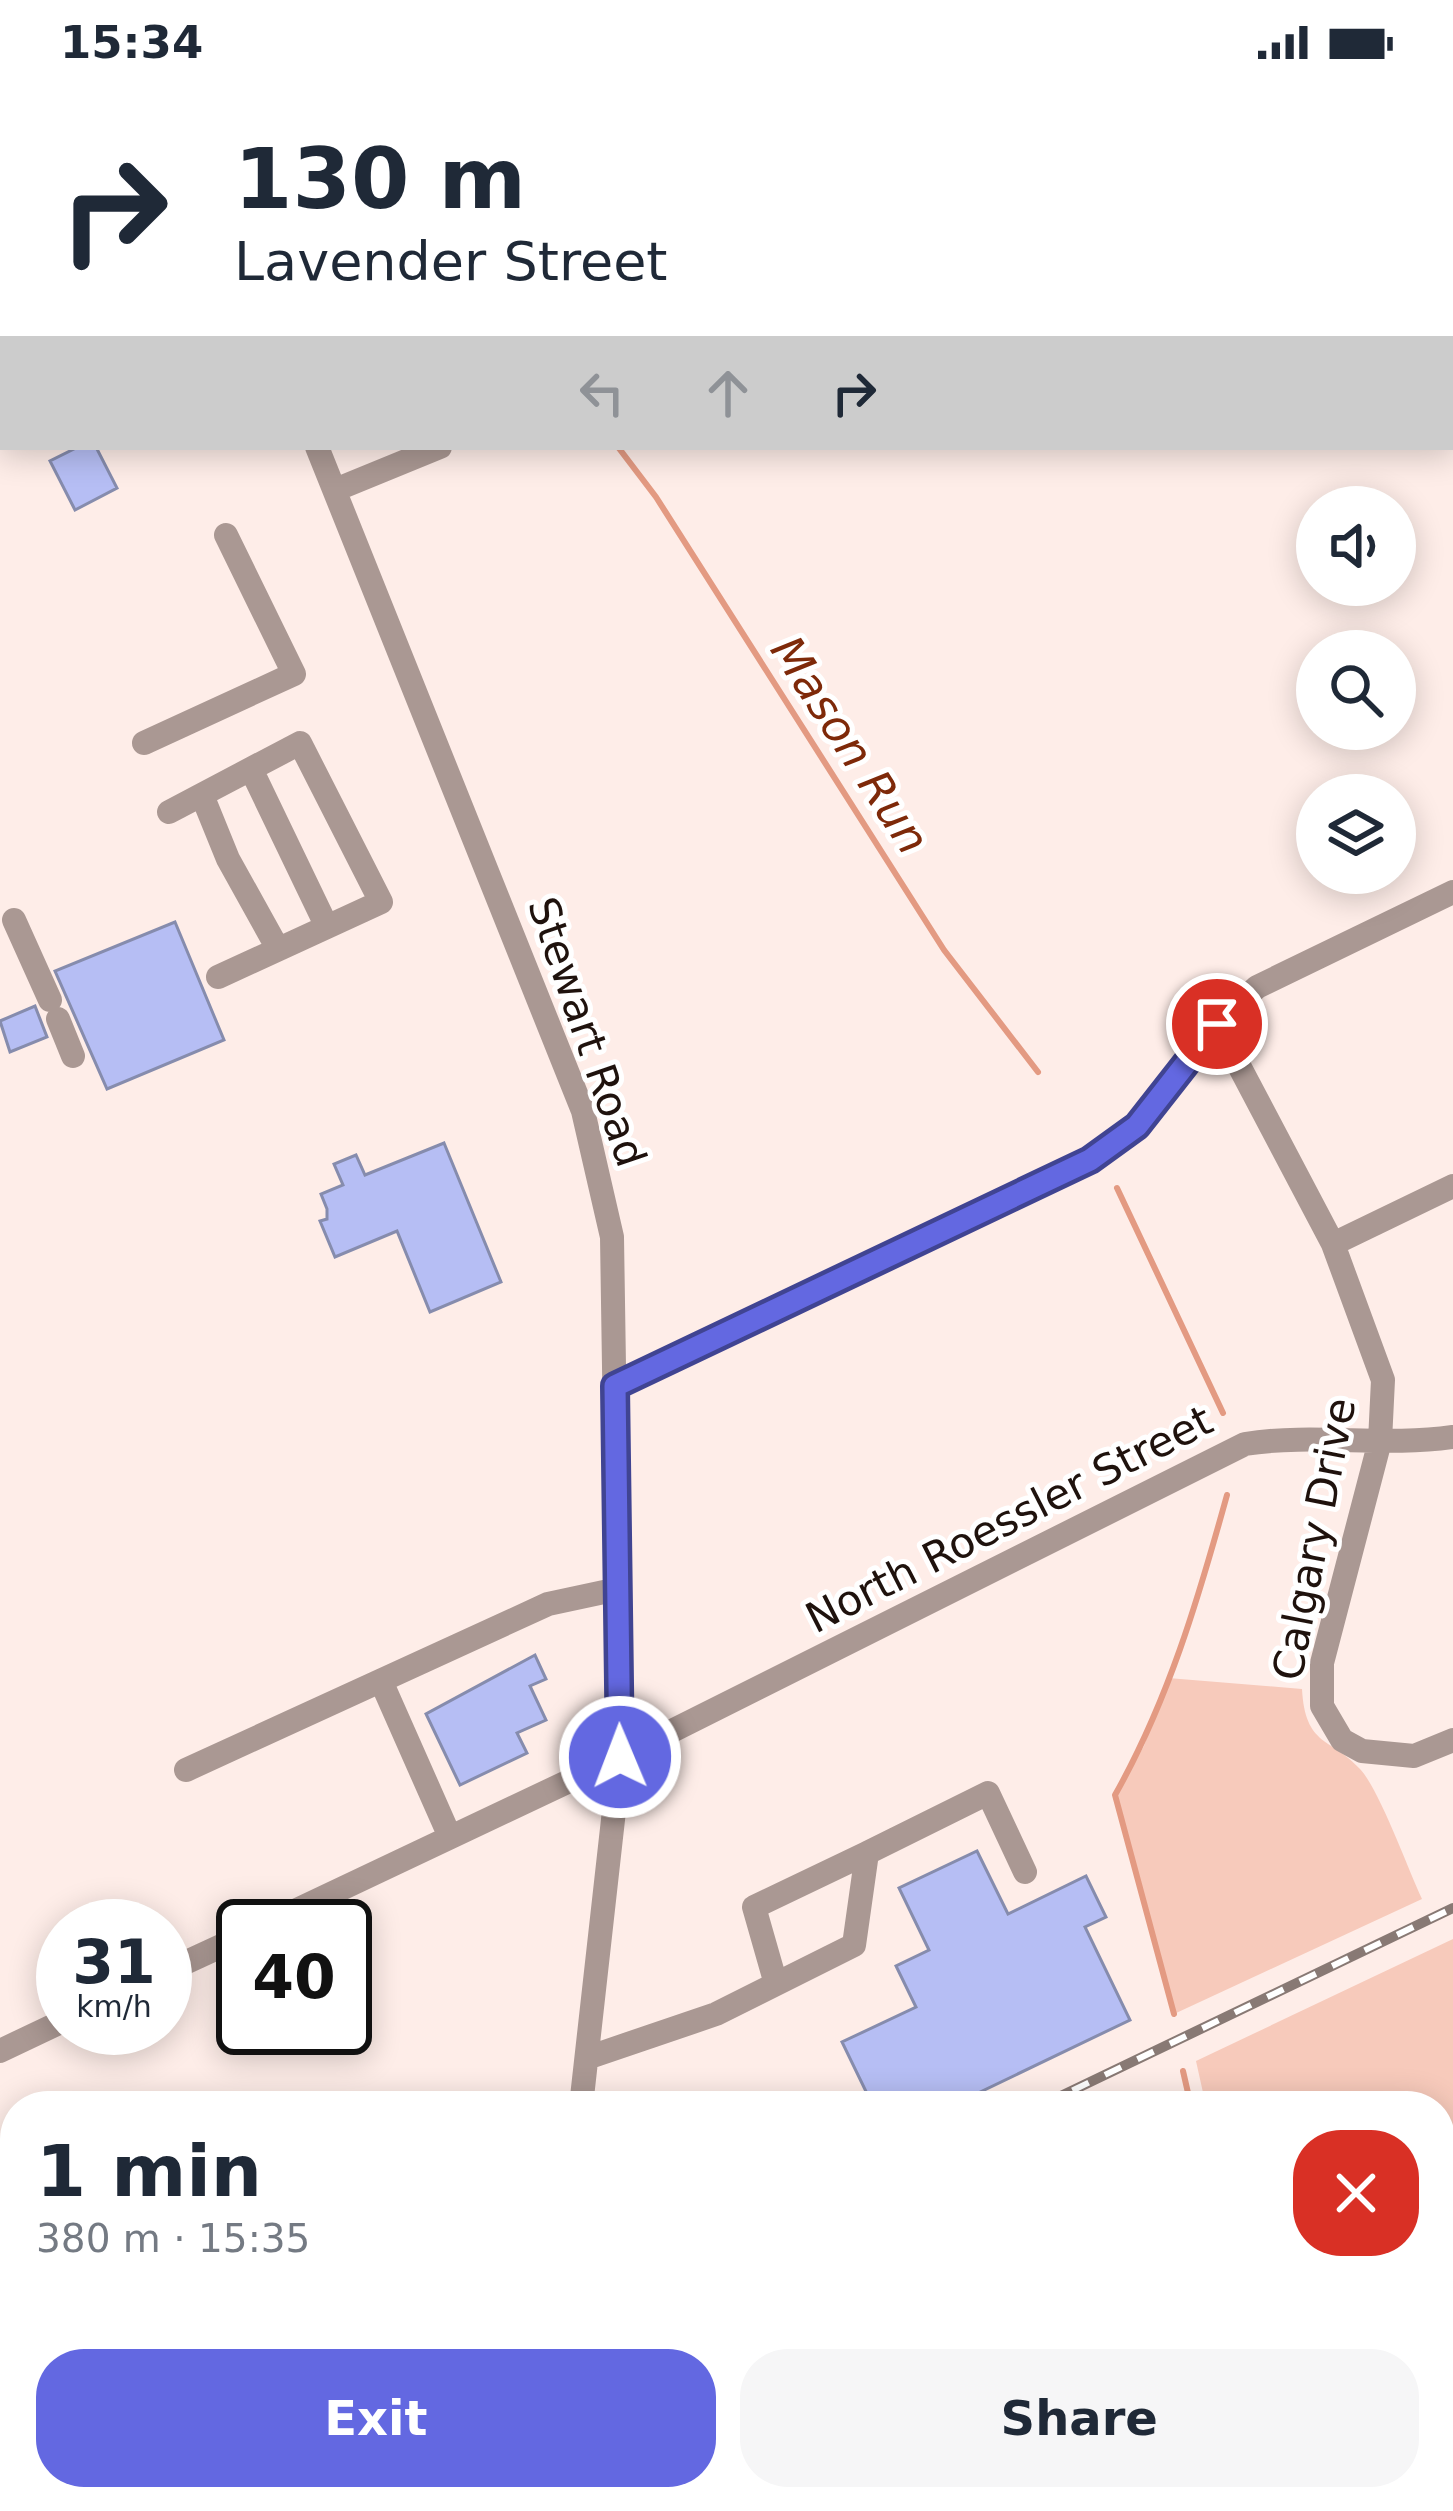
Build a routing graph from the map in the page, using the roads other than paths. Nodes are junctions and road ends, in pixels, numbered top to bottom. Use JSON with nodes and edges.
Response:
{"nodes":[{"id":1,"x":318,"y":450,"type":"edge"},
{"id":2,"x":433,"y":450,"type":"edge"},
{"id":3,"x":335,"y":490,"type":"junction"},
{"id":4,"x":226,"y":535,"type":"dead end"},
{"id":5,"x":144,"y":743,"type":"dead end"},
{"id":6,"x":251,"y":769,"type":"junction"},
{"id":7,"x":202,"y":795,"type":"junction"},
{"id":8,"x":169,"y":812,"type":"dead end"},
{"id":9,"x":1453,"y":892,"type":"edge"},
{"id":10,"x":14,"y":920,"type":"dead end"},
{"id":11,"x":327,"y":927,"type":"junction"},
{"id":12,"x":278,"y":949,"type":"junction"},
{"id":13,"x":218,"y":976,"type":"dead end"},
{"id":14,"x":1217,"y":1024,"type":"junction"},
{"id":15,"x":73,"y":1056,"type":"dead end"},
{"id":16,"x":1453,"y":1186,"type":"edge"},
{"id":17,"x":1333,"y":1244,"type":"junction"},
{"id":18,"x":615,"y":1386,"type":"junction"},
{"id":19,"x":1453,"y":1437,"type":"edge"},
{"id":20,"x":1379,"y":1441,"type":"junction"},
{"id":21,"x":618,"y":1588,"type":"junction"},
{"id":22,"x":381,"y":1681,"type":"junction"},
{"id":23,"x":1453,"y":1740,"type":"edge"},
{"id":24,"x":620,"y":1757,"type":"junction"},
{"id":25,"x":186,"y":1770,"type":"dead end"},
{"id":26,"x":450,"y":1837,"type":"junction"},
{"id":27,"x":867,"y":1853,"type":"junction"},
{"id":28,"x":1025,"y":1872,"type":"dead end"},
{"id":29,"x":320,"y":1899,"type":"edge"},
{"id":30,"x":776,"y":1984,"type":"junction"},
{"id":31,"x":36,"y":2034,"type":"edge"},
{"id":32,"x":0,"y":2051,"type":"edge"},
{"id":33,"x":587,"y":2058,"type":"junction"},
{"id":34,"x":583,"y":2091,"type":"edge"}],
"edges":[{"from":1,"to":3,"type":"street","name":"Stewart Road"},
{"from":2,"to":3,"type":"street"},
{"from":3,"to":18,"type":"street","name":"Stewart Road"},
{"from":4,"to":5,"type":"street"},
{"from":6,"to":7,"type":"street"},
{"from":6,"to":11,"type":"street"},
{"from":6,"to":11,"type":"street"},
{"from":7,"to":8,"type":"street"},
{"from":7,"to":12,"type":"street"},
{"from":9,"to":14,"type":"street"},
{"from":10,"to":15,"type":"street"},
{"from":11,"to":12,"type":"street"},
{"from":12,"to":13,"type":"street"},
{"from":14,"to":17,"type":"street","name":"Calgary Drive"},
{"from":14,"to":18,"type":"street"},
{"from":16,"to":17,"type":"street"},
{"from":17,"to":20,"type":"street","name":"Calgary Drive"},
{"from":18,"to":21,"type":"street","name":"Stewart Road"},
{"from":19,"to":20,"type":"street","name":"North Roessler Street"},
{"from":20,"to":23,"type":"street","name":"Calgary Drive"},
{"from":20,"to":24,"type":"street","name":"North Roessler Street"},
{"from":21,"to":22,"type":"street"},
{"from":21,"to":24,"type":"street","name":"Stewart Road"},
{"from":22,"to":25,"type":"street"},
{"from":22,"to":26,"type":"street"},
{"from":24,"to":26,"type":"street","name":"North Roessler Street"},
{"from":24,"to":33,"type":"street","name":"Stewart Road"},
{"from":26,"to":29,"type":"street","name":"North Roessler Street"},
{"from":27,"to":28,"type":"street"},
{"from":27,"to":30,"type":"street"},
{"from":27,"to":30,"type":"street"},
{"from":30,"to":33,"type":"street"},
{"from":31,"to":32,"type":"street"},
{"from":33,"to":34,"type":"street","name":"Stewart Road"}]}
